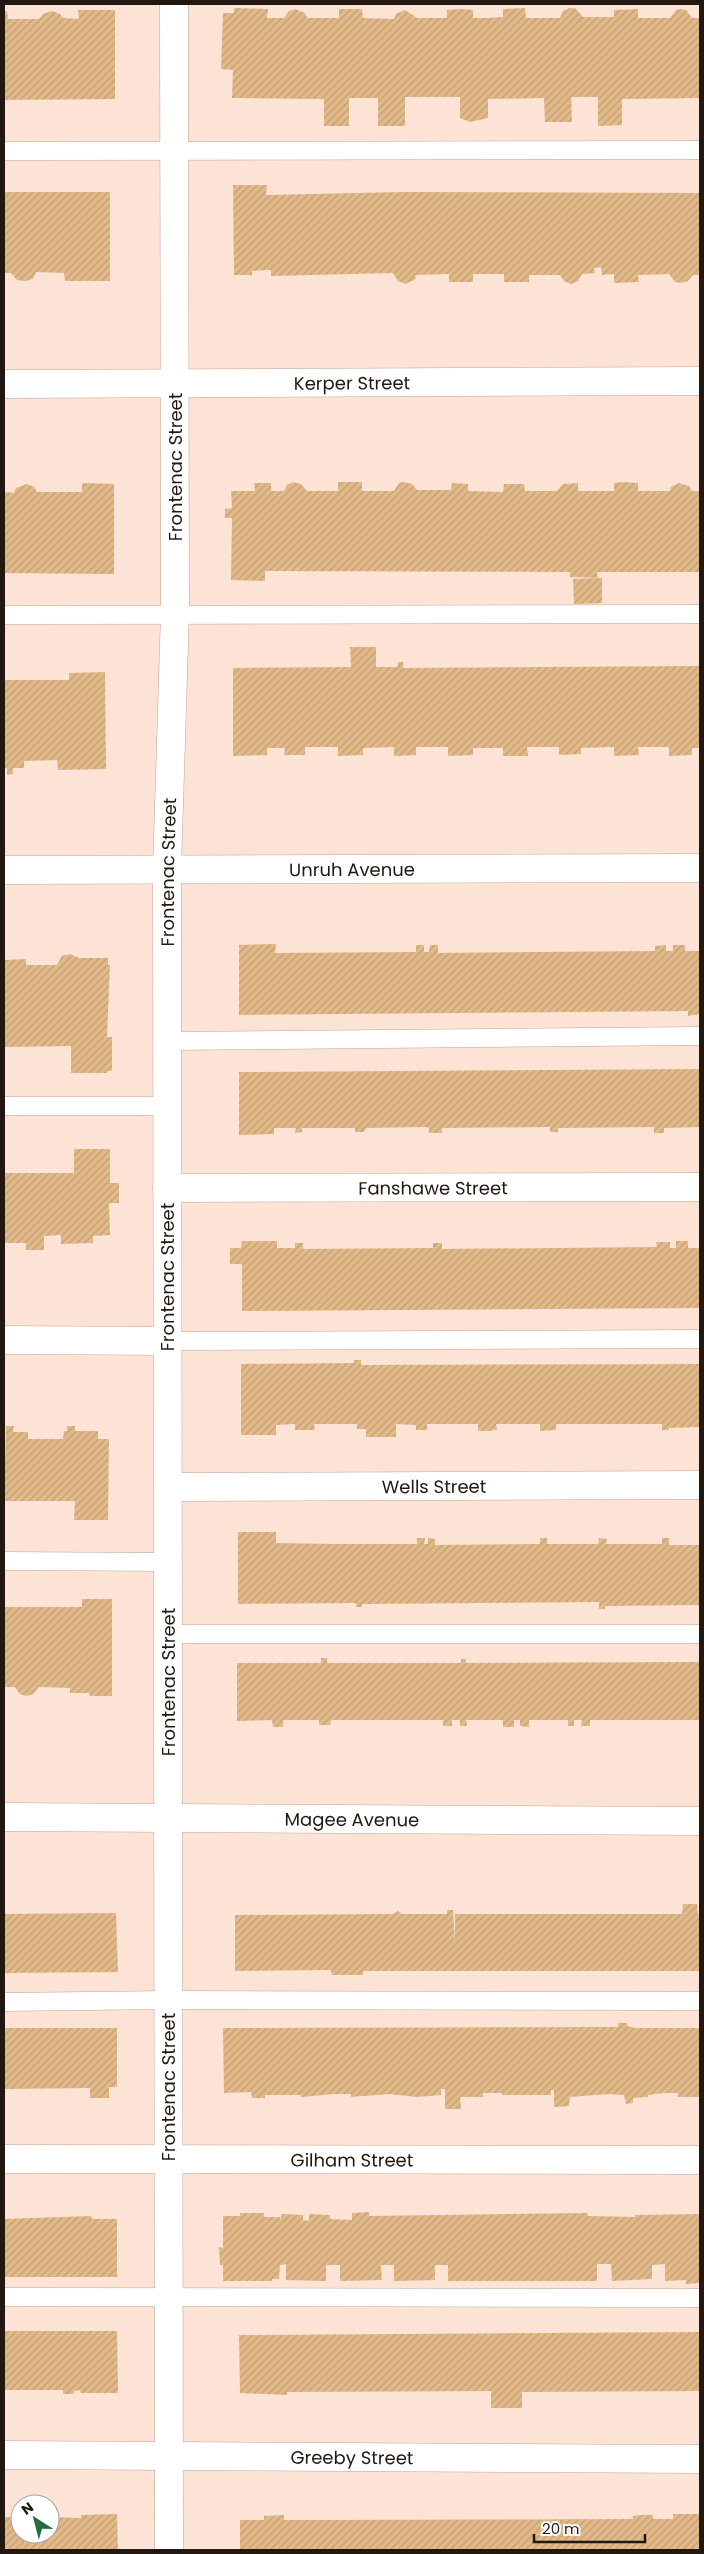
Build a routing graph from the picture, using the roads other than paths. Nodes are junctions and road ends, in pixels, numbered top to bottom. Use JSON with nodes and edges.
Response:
{"nodes":[{"id":1,"x":174,"y":4,"type":"edge"},
{"id":2,"x":176,"y":150,"type":"junction"},
{"id":3,"x":700,"y":150,"type":"edge"},
{"id":4,"x":4,"y":151,"type":"edge"},
{"id":5,"x":700,"y":381,"type":"edge"},
{"id":6,"x":4,"y":384,"type":"edge"},
{"id":7,"x":175,"y":384,"type":"junction"},
{"id":8,"x":176,"y":614,"type":"junction"},
{"id":9,"x":700,"y":614,"type":"edge"},
{"id":10,"x":4,"y":615,"type":"edge"},
{"id":11,"x":700,"y":868,"type":"edge"},
{"id":12,"x":167,"y":869,"type":"junction"},
{"id":13,"x":4,"y":870,"type":"edge"},
{"id":14,"x":700,"y":1036,"type":"edge"},
{"id":15,"x":167,"y":1041,"type":"junction"},
{"id":16,"x":4,"y":1106,"type":"edge"},
{"id":17,"x":167,"y":1106,"type":"junction"},
{"id":18,"x":700,"y":1187,"type":"edge"},
{"id":19,"x":167,"y":1188,"type":"junction"},
{"id":20,"x":700,"y":1339,"type":"edge"},
{"id":21,"x":4,"y":1340,"type":"edge"},
{"id":22,"x":167,"y":1341,"type":"junction"},
{"id":23,"x":700,"y":1485,"type":"edge"},
{"id":24,"x":168,"y":1487,"type":"junction"},
{"id":25,"x":4,"y":1561,"type":"edge"},
{"id":26,"x":168,"y":1562,"type":"junction"},
{"id":27,"x":168,"y":1634,"type":"junction"},
{"id":28,"x":700,"y":1634,"type":"edge"},
{"id":29,"x":4,"y":1817,"type":"edge"},
{"id":30,"x":168,"y":1818,"type":"junction"},
{"id":31,"x":700,"y":1821,"type":"edge"},
{"id":32,"x":168,"y":2000,"type":"junction"},
{"id":33,"x":700,"y":2001,"type":"edge"},
{"id":34,"x":4,"y":2002,"type":"edge"},
{"id":35,"x":4,"y":2159,"type":"edge"},
{"id":36,"x":168,"y":2160,"type":"junction"},
{"id":37,"x":700,"y":2160,"type":"edge"},
{"id":38,"x":169,"y":2296,"type":"junction"},
{"id":39,"x":4,"y":2297,"type":"edge"},
{"id":40,"x":700,"y":2298,"type":"edge"},
{"id":41,"x":4,"y":2455,"type":"edge"},
{"id":42,"x":169,"y":2455,"type":"junction"},
{"id":43,"x":700,"y":2459,"type":"edge"},
{"id":44,"x":169,"y":2550,"type":"edge"}],
"edges":[{"from":1,"to":2,"type":"street","name":"Frontenac Street"},
{"from":2,"to":3,"type":"lane"},
{"from":2,"to":4,"type":"lane"},
{"from":2,"to":7,"type":"street","name":"Frontenac Street"},
{"from":5,"to":7,"type":"street","name":"Kerper Street"},
{"from":6,"to":7,"type":"street","name":"Kerper Street"},
{"from":7,"to":8,"type":"street","name":"Frontenac Street"},
{"from":8,"to":9,"type":"lane"},
{"from":8,"to":10,"type":"lane"},
{"from":8,"to":12,"type":"street","name":"Frontenac Street"},
{"from":11,"to":12,"type":"street","name":"Unruh Avenue"},
{"from":12,"to":13,"type":"street","name":"Unruh Avenue"},
{"from":12,"to":15,"type":"street","name":"Frontenac Street"},
{"from":14,"to":15,"type":"lane"},
{"from":15,"to":17,"type":"street","name":"Frontenac Street"},
{"from":16,"to":17,"type":"lane"},
{"from":17,"to":19,"type":"street","name":"Frontenac Street"},
{"from":18,"to":19,"type":"street","name":"Fanshawe Street"},
{"from":19,"to":22,"type":"street","name":"Frontenac Street"},
{"from":20,"to":22,"type":"lane"},
{"from":21,"to":22,"type":"street"},
{"from":22,"to":24,"type":"street","name":"Frontenac Street"},
{"from":23,"to":24,"type":"street","name":"Wells Street"},
{"from":24,"to":26,"type":"street","name":"Frontenac Street"},
{"from":25,"to":26,"type":"lane"},
{"from":26,"to":27,"type":"street","name":"Frontenac Street"},
{"from":27,"to":28,"type":"lane"},
{"from":27,"to":30,"type":"street","name":"Frontenac Street"},
{"from":29,"to":30,"type":"street","name":"Magee Avenue"},
{"from":30,"to":31,"type":"street","name":"Magee Avenue"},
{"from":30,"to":32,"type":"street","name":"Frontenac Street"},
{"from":32,"to":33,"type":"lane"},
{"from":32,"to":34,"type":"lane"},
{"from":32,"to":36,"type":"street","name":"Frontenac Street"},
{"from":35,"to":36,"type":"street","name":"Gilham Street"},
{"from":36,"to":37,"type":"street","name":"Gilham Street"},
{"from":36,"to":38,"type":"street","name":"Frontenac Street"},
{"from":38,"to":39,"type":"lane"},
{"from":38,"to":40,"type":"lane"},
{"from":38,"to":42,"type":"street","name":"Frontenac Street"},
{"from":41,"to":42,"type":"street","name":"Greeby Street"},
{"from":42,"to":43,"type":"street","name":"Greeby Street"},
{"from":42,"to":44,"type":"street","name":"Frontenac Street"}]}
